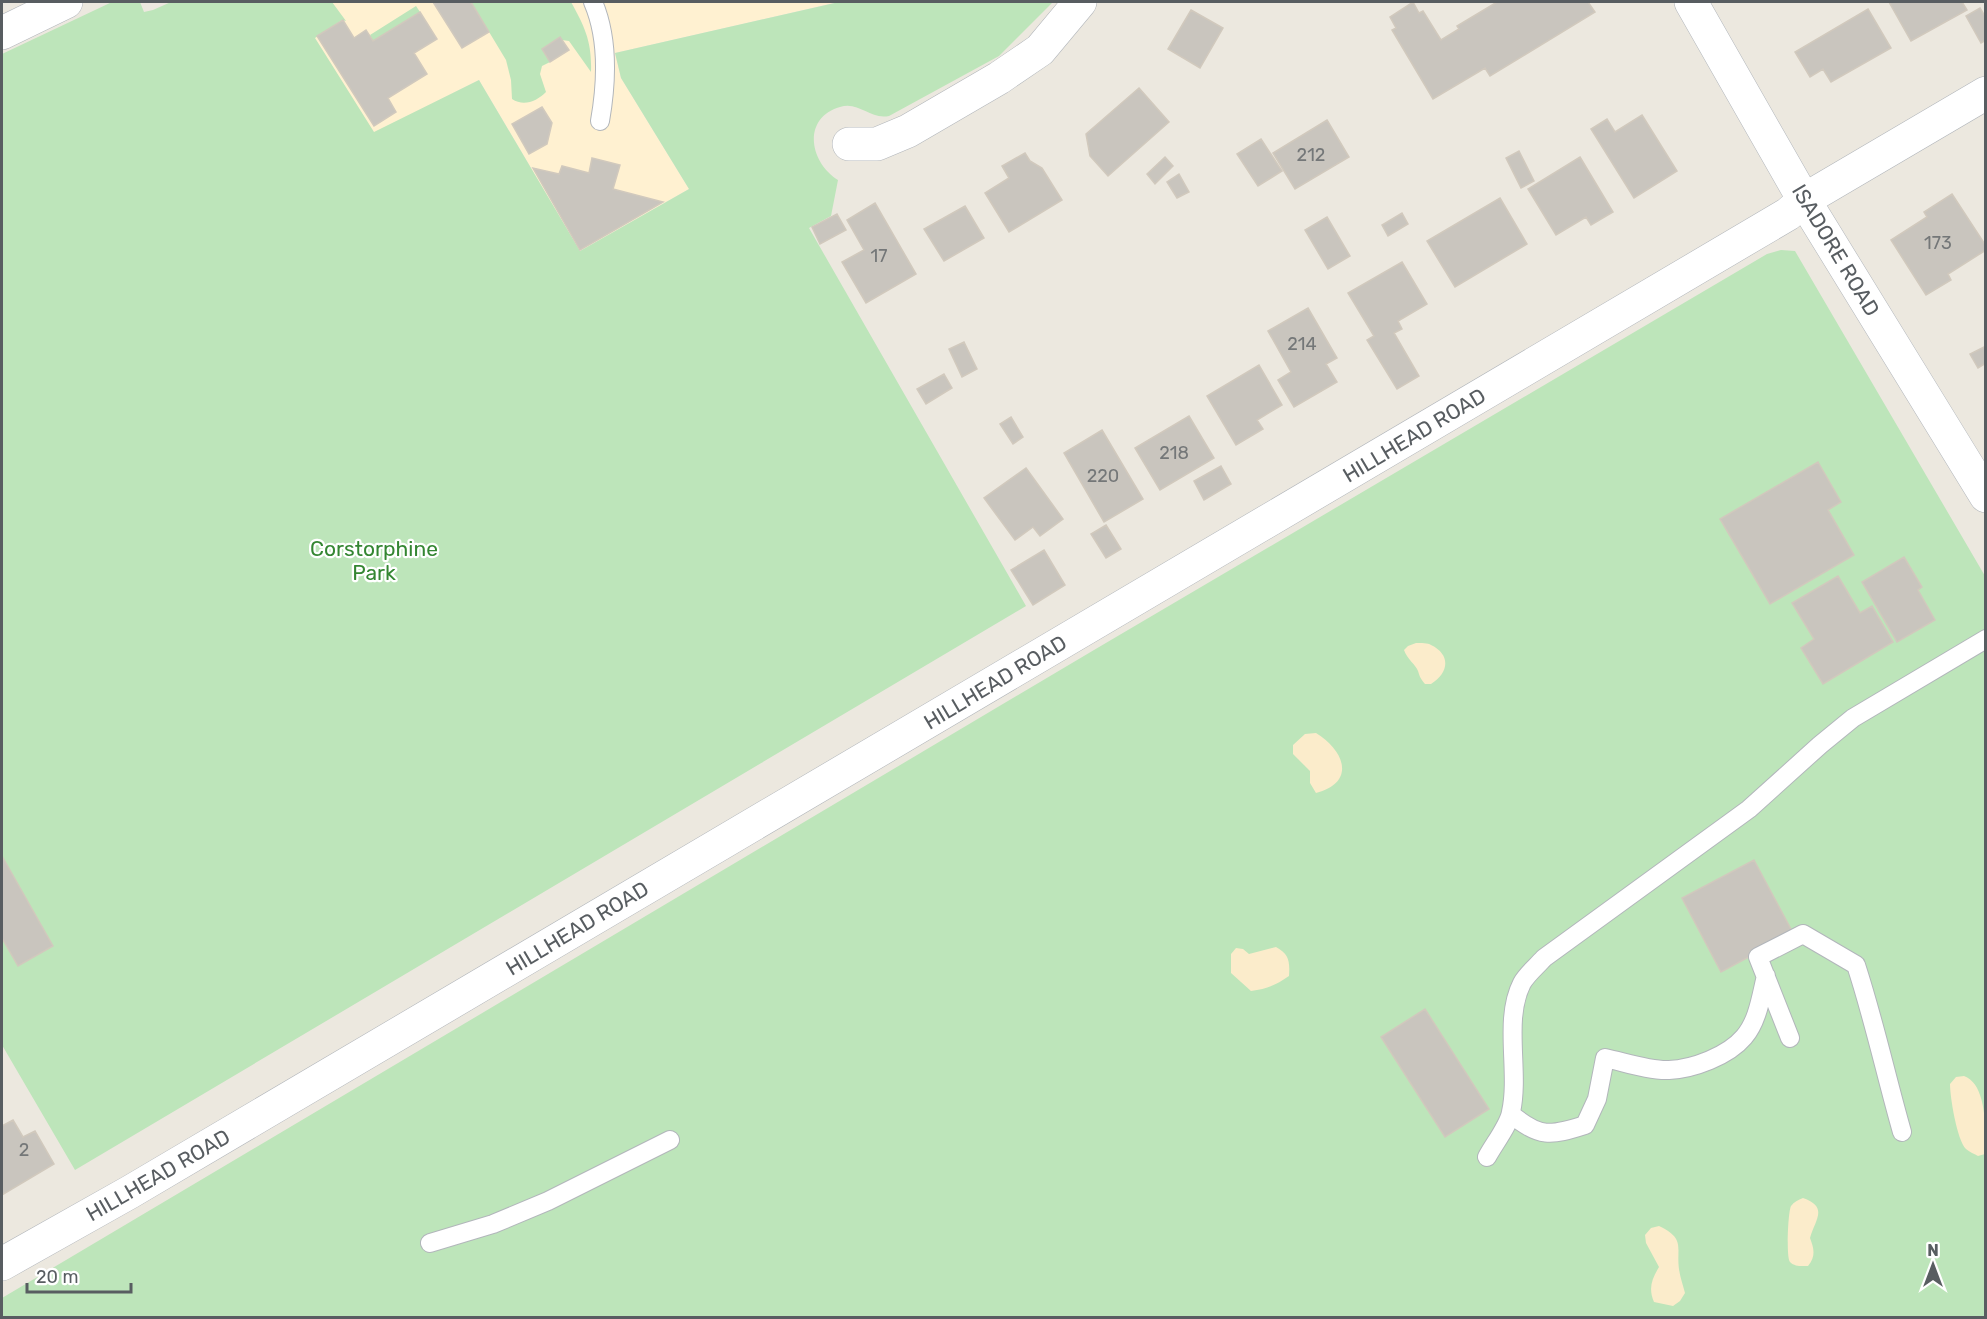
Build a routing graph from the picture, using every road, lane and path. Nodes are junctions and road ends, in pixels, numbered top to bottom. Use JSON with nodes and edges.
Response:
{"nodes":[{"id":1,"x":66,"y":2,"type":"edge"},
{"id":2,"x":593,"y":2,"type":"edge"},
{"id":3,"x":1080,"y":2,"type":"edge"},
{"id":4,"x":1691,"y":2,"type":"edge"},
{"id":5,"x":2,"y":33,"type":"edge"},
{"id":6,"x":1986,"y":93,"type":"edge"},
{"id":7,"x":600,"y":121,"type":"dead end"},
{"id":8,"x":849,"y":144,"type":"dead end"},
{"id":9,"x":1804,"y":200,"type":"junction"},
{"id":10,"x":1986,"y":496,"type":"edge"},
{"id":11,"x":1986,"y":639,"type":"edge"},
{"id":12,"x":1766,"y":976,"type":"junction"},
{"id":13,"x":1790,"y":1038,"type":"dead end"},
{"id":14,"x":1511,"y":1114,"type":"junction"},
{"id":15,"x":1902,"y":1132,"type":"dead end"},
{"id":16,"x":670,"y":1140,"type":"dead end"},
{"id":17,"x":1487,"y":1157,"type":"dead end"},
{"id":18,"x":430,"y":1243,"type":"dead end"},
{"id":19,"x":2,"y":1264,"type":"edge"}],
"edges":[{"from":1,"to":5,"type":"street"},
{"from":2,"to":7,"type":"lane"},
{"from":3,"to":8,"type":"street"},
{"from":4,"to":9,"type":"street","name":"ISADORE ROAD"},
{"from":6,"to":9,"type":"street","name":"HILLHEAD ROAD"},
{"from":9,"to":10,"type":"street","name":"ISADORE ROAD"},
{"from":9,"to":19,"type":"street","name":"HILLHEAD ROAD"},
{"from":11,"to":14,"type":"lane"},
{"from":12,"to":13,"type":"lane"},
{"from":12,"to":14,"type":"lane"},
{"from":12,"to":15,"type":"lane"},
{"from":14,"to":17,"type":"lane"},
{"from":16,"to":18,"type":"lane"}]}
